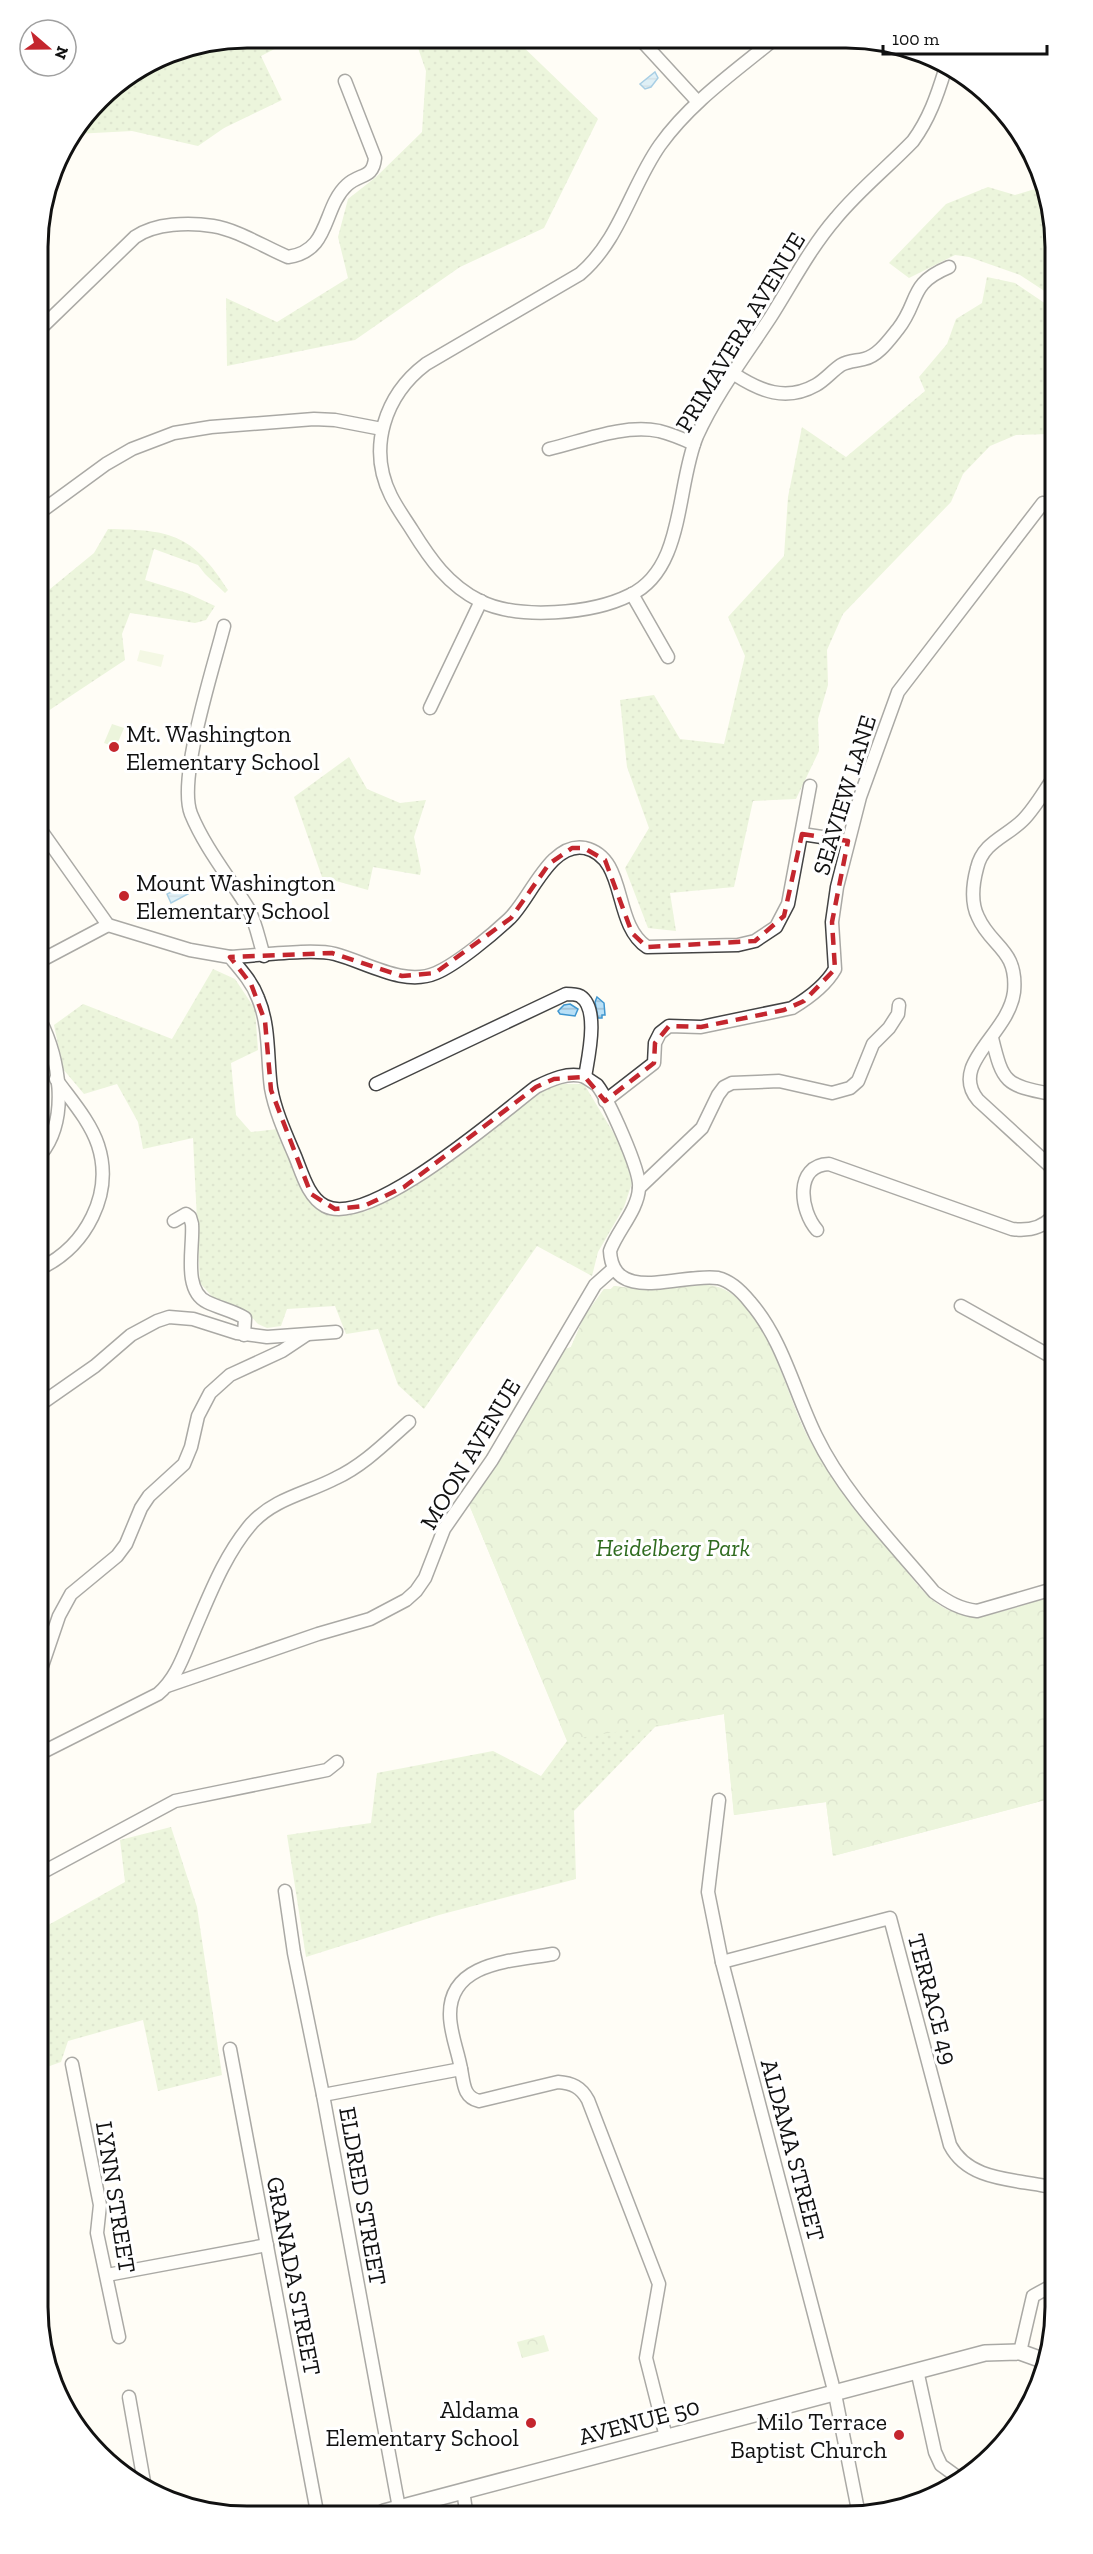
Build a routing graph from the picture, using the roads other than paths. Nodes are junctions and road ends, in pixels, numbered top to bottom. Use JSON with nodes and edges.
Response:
{"nodes":[{"id":1,"x":648,"y":48,"type":"edge"},
{"id":2,"x":764,"y":48,"type":"edge"},
{"id":3,"x":943,"y":75,"type":"edge"},
{"id":4,"x":345,"y":81,"type":"dead end"},
{"id":5,"x":698,"y":102,"type":"junction"},
{"id":6,"x":949,"y":267,"type":"dead end"},
{"id":7,"x":48,"y":321,"type":"edge"},
{"id":8,"x":734,"y":374,"type":"junction"},
{"id":9,"x":382,"y":429,"type":"junction"},
{"id":10,"x":694,"y":444,"type":"junction"},
{"id":11,"x":549,"y":449,"type":"dead end"},
{"id":12,"x":1043,"y":503,"type":"dead end"},
{"id":13,"x":48,"y":506,"type":"edge"},
{"id":14,"x":632,"y":594,"type":"junction"},
{"id":15,"x":481,"y":601,"type":"junction"},
{"id":16,"x":224,"y":626,"type":"dead end"},
{"id":17,"x":668,"y":657,"type":"dead end"},
{"id":18,"x":430,"y":708,"type":"dead end"},
{"id":19,"x":810,"y":786,"type":"dead end"},
{"id":20,"x":1045,"y":790,"type":"edge"},
{"id":21,"x":802,"y":834,"type":"junction"},
{"id":22,"x":48,"y":840,"type":"edge"},
{"id":23,"x":848,"y":842,"type":"junction"},
{"id":24,"x":108,"y":925,"type":"junction"},
{"id":25,"x":264,"y":956,"type":"junction"},
{"id":26,"x":48,"y":957,"type":"edge"},
{"id":27,"x":231,"y":957,"type":"junction"},
{"id":28,"x":899,"y":1005,"type":"dead end"},
{"id":29,"x":992,"y":1038,"type":"junction"},
{"id":30,"x":48,"y":1041,"type":"edge"},
{"id":31,"x":585,"y":1077,"type":"junction"},
{"id":32,"x":56,"y":1079,"type":"junction"},
{"id":33,"x":376,"y":1084,"type":"dead end"},
{"id":34,"x":1045,"y":1093,"type":"edge"},
{"id":35,"x":605,"y":1101,"type":"junction"},
{"id":36,"x":48,"y":1143,"type":"edge"},
{"id":37,"x":1045,"y":1161,"type":"edge"},
{"id":38,"x":639,"y":1188,"type":"junction"},
{"id":39,"x":174,"y":1221,"type":"dead end"},
{"id":40,"x":1045,"y":1223,"type":"edge"},
{"id":41,"x":817,"y":1230,"type":"dead end"},
{"id":42,"x":48,"y":1263,"type":"edge"},
{"id":43,"x":613,"y":1269,"type":"junction"},
{"id":44,"x":961,"y":1306,"type":"dead end"},
{"id":45,"x":336,"y":1332,"type":"dead end"},
{"id":46,"x":244,"y":1335,"type":"junction"},
{"id":47,"x":306,"y":1335,"type":"junction"},
{"id":48,"x":1045,"y":1352,"type":"edge"},
{"id":49,"x":48,"y":1399,"type":"edge"},
{"id":50,"x":409,"y":1422,"type":"dead end"},
{"id":51,"x":1045,"y":1591,"type":"edge"},
{"id":52,"x":48,"y":1648,"type":"edge"},
{"id":53,"x":167,"y":1686,"type":"junction"},
{"id":54,"x":48,"y":1749,"type":"edge"},
{"id":55,"x":337,"y":1762,"type":"dead end"},
{"id":56,"x":719,"y":1800,"type":"dead end"},
{"id":57,"x":48,"y":1869,"type":"edge"},
{"id":58,"x":285,"y":1891,"type":"dead end"},
{"id":59,"x":553,"y":1954,"type":"dead end"},
{"id":60,"x":722,"y":1962,"type":"junction"},
{"id":61,"x":230,"y":2049,"type":"dead end"},
{"id":62,"x":72,"y":2064,"type":"dead end"},
{"id":63,"x":461,"y":2069,"type":"junction"},
{"id":64,"x":323,"y":2095,"type":"junction"},
{"id":65,"x":1045,"y":2186,"type":"edge"},
{"id":66,"x":267,"y":2245,"type":"junction"},
{"id":67,"x":107,"y":2275,"type":"junction"},
{"id":68,"x":1045,"y":2290,"type":"edge"},
{"id":69,"x":119,"y":2337,"type":"dead end"},
{"id":70,"x":1020,"y":2352,"type":"junction"},
{"id":71,"x":1038,"y":2358,"type":"edge"},
{"id":72,"x":918,"y":2370,"type":"junction"},
{"id":73,"x":835,"y":2394,"type":"junction"},
{"id":74,"x":129,"y":2397,"type":"dead end"},
{"id":75,"x":666,"y":2437,"type":"junction"},
{"id":76,"x":953,"y":2474,"type":"edge"},
{"id":77,"x":143,"y":2475,"type":"edge"},
{"id":78,"x":463,"y":2490,"type":"junction"},
{"id":79,"x":857,"y":2505,"type":"edge"},
{"id":80,"x":316,"y":2506,"type":"edge"},
{"id":81,"x":399,"y":2506,"type":"edge"},
{"id":82,"x":406,"y":2506,"type":"edge"},
{"id":83,"x":465,"y":2506,"type":"edge"}],
"edges":[{"from":1,"to":5,"type":"street"},
{"from":2,"to":5,"type":"street","name":"PRIMAVERA AVENUE"},
{"from":3,"to":8,"type":"street","name":"PRIMAVERA AVENUE"},
{"from":4,"to":7,"type":"street"},
{"from":5,"to":9,"type":"street","name":"PRIMAVERA AVENUE"},
{"from":6,"to":8,"type":"street"},
{"from":8,"to":10,"type":"street","name":"PRIMAVERA AVENUE"},
{"from":9,"to":13,"type":"street"},
{"from":9,"to":15,"type":"street","name":"PRIMAVERA AVENUE"},
{"from":10,"to":11,"type":"street"},
{"from":10,"to":14,"type":"street","name":"PRIMAVERA AVENUE"},
{"from":12,"to":23,"type":"street","name":"SEAVIEW LANE"},
{"from":14,"to":15,"type":"street","name":"PRIMAVERA AVENUE"},
{"from":14,"to":17,"type":"street"},
{"from":15,"to":18,"type":"street"},
{"from":16,"to":25,"type":"street"},
{"from":19,"to":21,"type":"street"},
{"from":20,"to":29,"type":"street"},
{"from":21,"to":23,"type":"street"},
{"from":21,"to":25,"type":"street"},
{"from":22,"to":24,"type":"street"},
{"from":23,"to":35,"type":"street","name":"SEAVIEW LANE"},
{"from":24,"to":26,"type":"street"},
{"from":24,"to":27,"type":"street"},
{"from":25,"to":27,"type":"street"},
{"from":27,"to":31,"type":"street"},
{"from":28,"to":38,"type":"street"},
{"from":29,"to":34,"type":"street"},
{"from":29,"to":37,"type":"street"},
{"from":30,"to":32,"type":"street"},
{"from":31,"to":33,"type":"street"},
{"from":31,"to":35,"type":"street"},
{"from":32,"to":36,"type":"street"},
{"from":32,"to":42,"type":"street"},
{"from":35,"to":38,"type":"street"},
{"from":38,"to":43,"type":"street"},
{"from":39,"to":46,"type":"street"},
{"from":40,"to":41,"type":"street"},
{"from":43,"to":51,"type":"street"},
{"from":43,"to":53,"type":"street","name":"MOON AVENUE"},
{"from":44,"to":48,"type":"street"},
{"from":45,"to":47,"type":"street"},
{"from":46,"to":47,"type":"street"},
{"from":46,"to":49,"type":"street"},
{"from":47,"to":52,"type":"street"},
{"from":50,"to":53,"type":"street"},
{"from":53,"to":54,"type":"street"},
{"from":55,"to":57,"type":"street"},
{"from":56,"to":60,"type":"street","name":"ALDAMA STREET"},
{"from":58,"to":64,"type":"street","name":"ELDRED STREET"},
{"from":59,"to":63,"type":"street"},
{"from":60,"to":65,"type":"street","name":"TERRACE 49"},
{"from":60,"to":73,"type":"street","name":"ALDAMA STREET"},
{"from":61,"to":66,"type":"street","name":"GRANADA STREET"},
{"from":62,"to":67,"type":"street","name":"LYNN STREET"},
{"from":63,"to":64,"type":"street"},
{"from":63,"to":75,"type":"street"},
{"from":64,"to":81,"type":"street","name":"ELDRED STREET"},
{"from":66,"to":67,"type":"street"},
{"from":66,"to":80,"type":"street","name":"GRANADA STREET"},
{"from":67,"to":69,"type":"street","name":"LYNN STREET"},
{"from":68,"to":70,"type":"street"},
{"from":70,"to":71,"type":"street","name":"AVENUE 50"},
{"from":70,"to":72,"type":"street","name":"AVENUE 50"},
{"from":72,"to":73,"type":"street","name":"AVENUE 50"},
{"from":72,"to":76,"type":"street"},
{"from":73,"to":75,"type":"street","name":"AVENUE 50"},
{"from":73,"to":79,"type":"street","name":"ALDAMA STREET"},
{"from":74,"to":77,"type":"street"},
{"from":75,"to":78,"type":"street","name":"AVENUE 50"},
{"from":78,"to":82,"type":"street","name":"AVENUE 50"},
{"from":78,"to":83,"type":"street"}]}
